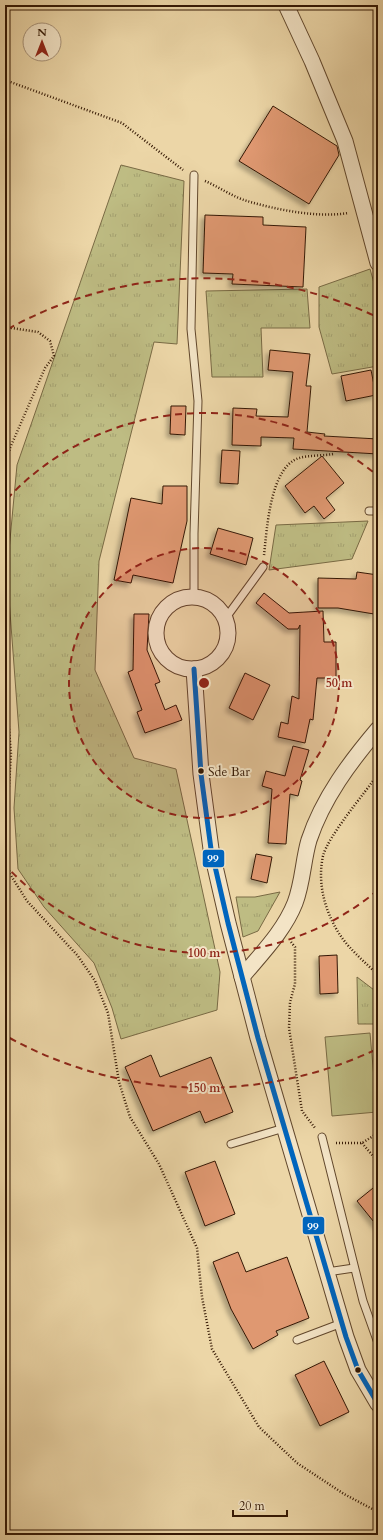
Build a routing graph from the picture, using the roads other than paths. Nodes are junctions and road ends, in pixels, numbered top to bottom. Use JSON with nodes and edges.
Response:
{"nodes":[{"id":1,"x":286,"y":5,"type":"edge"},
{"id":2,"x":194,"y":175,"type":"road end"},
{"id":3,"x":378,"y":263,"type":"edge"},
{"id":4,"x":369,"y":511,"type":"dead end"},
{"id":5,"x":378,"y":511,"type":"edge"},
{"id":6,"x":263,"y":567,"type":"road end"},
{"id":7,"x":194,"y":597,"type":"junction"},
{"id":8,"x":225,"y":619,"type":"junction"},
{"id":9,"x":194,"y":669,"type":"junction"},
{"id":10,"x":378,"y":729,"type":"edge"},
{"id":11,"x":242,"y":977,"type":"junction"},
{"id":12,"x":284,"y":1128,"type":"junction"},
{"id":13,"x":322,"y":1137,"type":"road end"},
{"id":14,"x":231,"y":1144,"type":"dead end"},
{"id":15,"x":354,"y":1268,"type":"junction"},
{"id":16,"x":326,"y":1272,"type":"junction"},
{"id":17,"x":342,"y":1323,"type":"junction"},
{"id":18,"x":297,"y":1340,"type":"dead end"},
{"id":19,"x":378,"y":1343,"type":"edge"},
{"id":20,"x":378,"y":1404,"type":"edge"}],
"edges":[{"from":1,"to":3,"type":"street"},
{"from":2,"to":7,"type":"lane"},
{"from":4,"to":5,"type":"lane"},
{"from":6,"to":8,"type":"lane"},
{"from":7,"to":8,"type":"street"},
{"from":7,"to":9,"type":"street"},
{"from":8,"to":9,"type":"street"},
{"from":9,"to":11,"type":"street"},
{"from":10,"to":11,"type":"street"},
{"from":11,"to":12,"type":"street"},
{"from":12,"to":14,"type":"lane"},
{"from":12,"to":16,"type":"street"},
{"from":13,"to":15,"type":"lane"},
{"from":15,"to":16,"type":"lane"},
{"from":15,"to":19,"type":"lane"},
{"from":16,"to":17,"type":"street"},
{"from":17,"to":18,"type":"lane"},
{"from":17,"to":20,"type":"street"}]}
